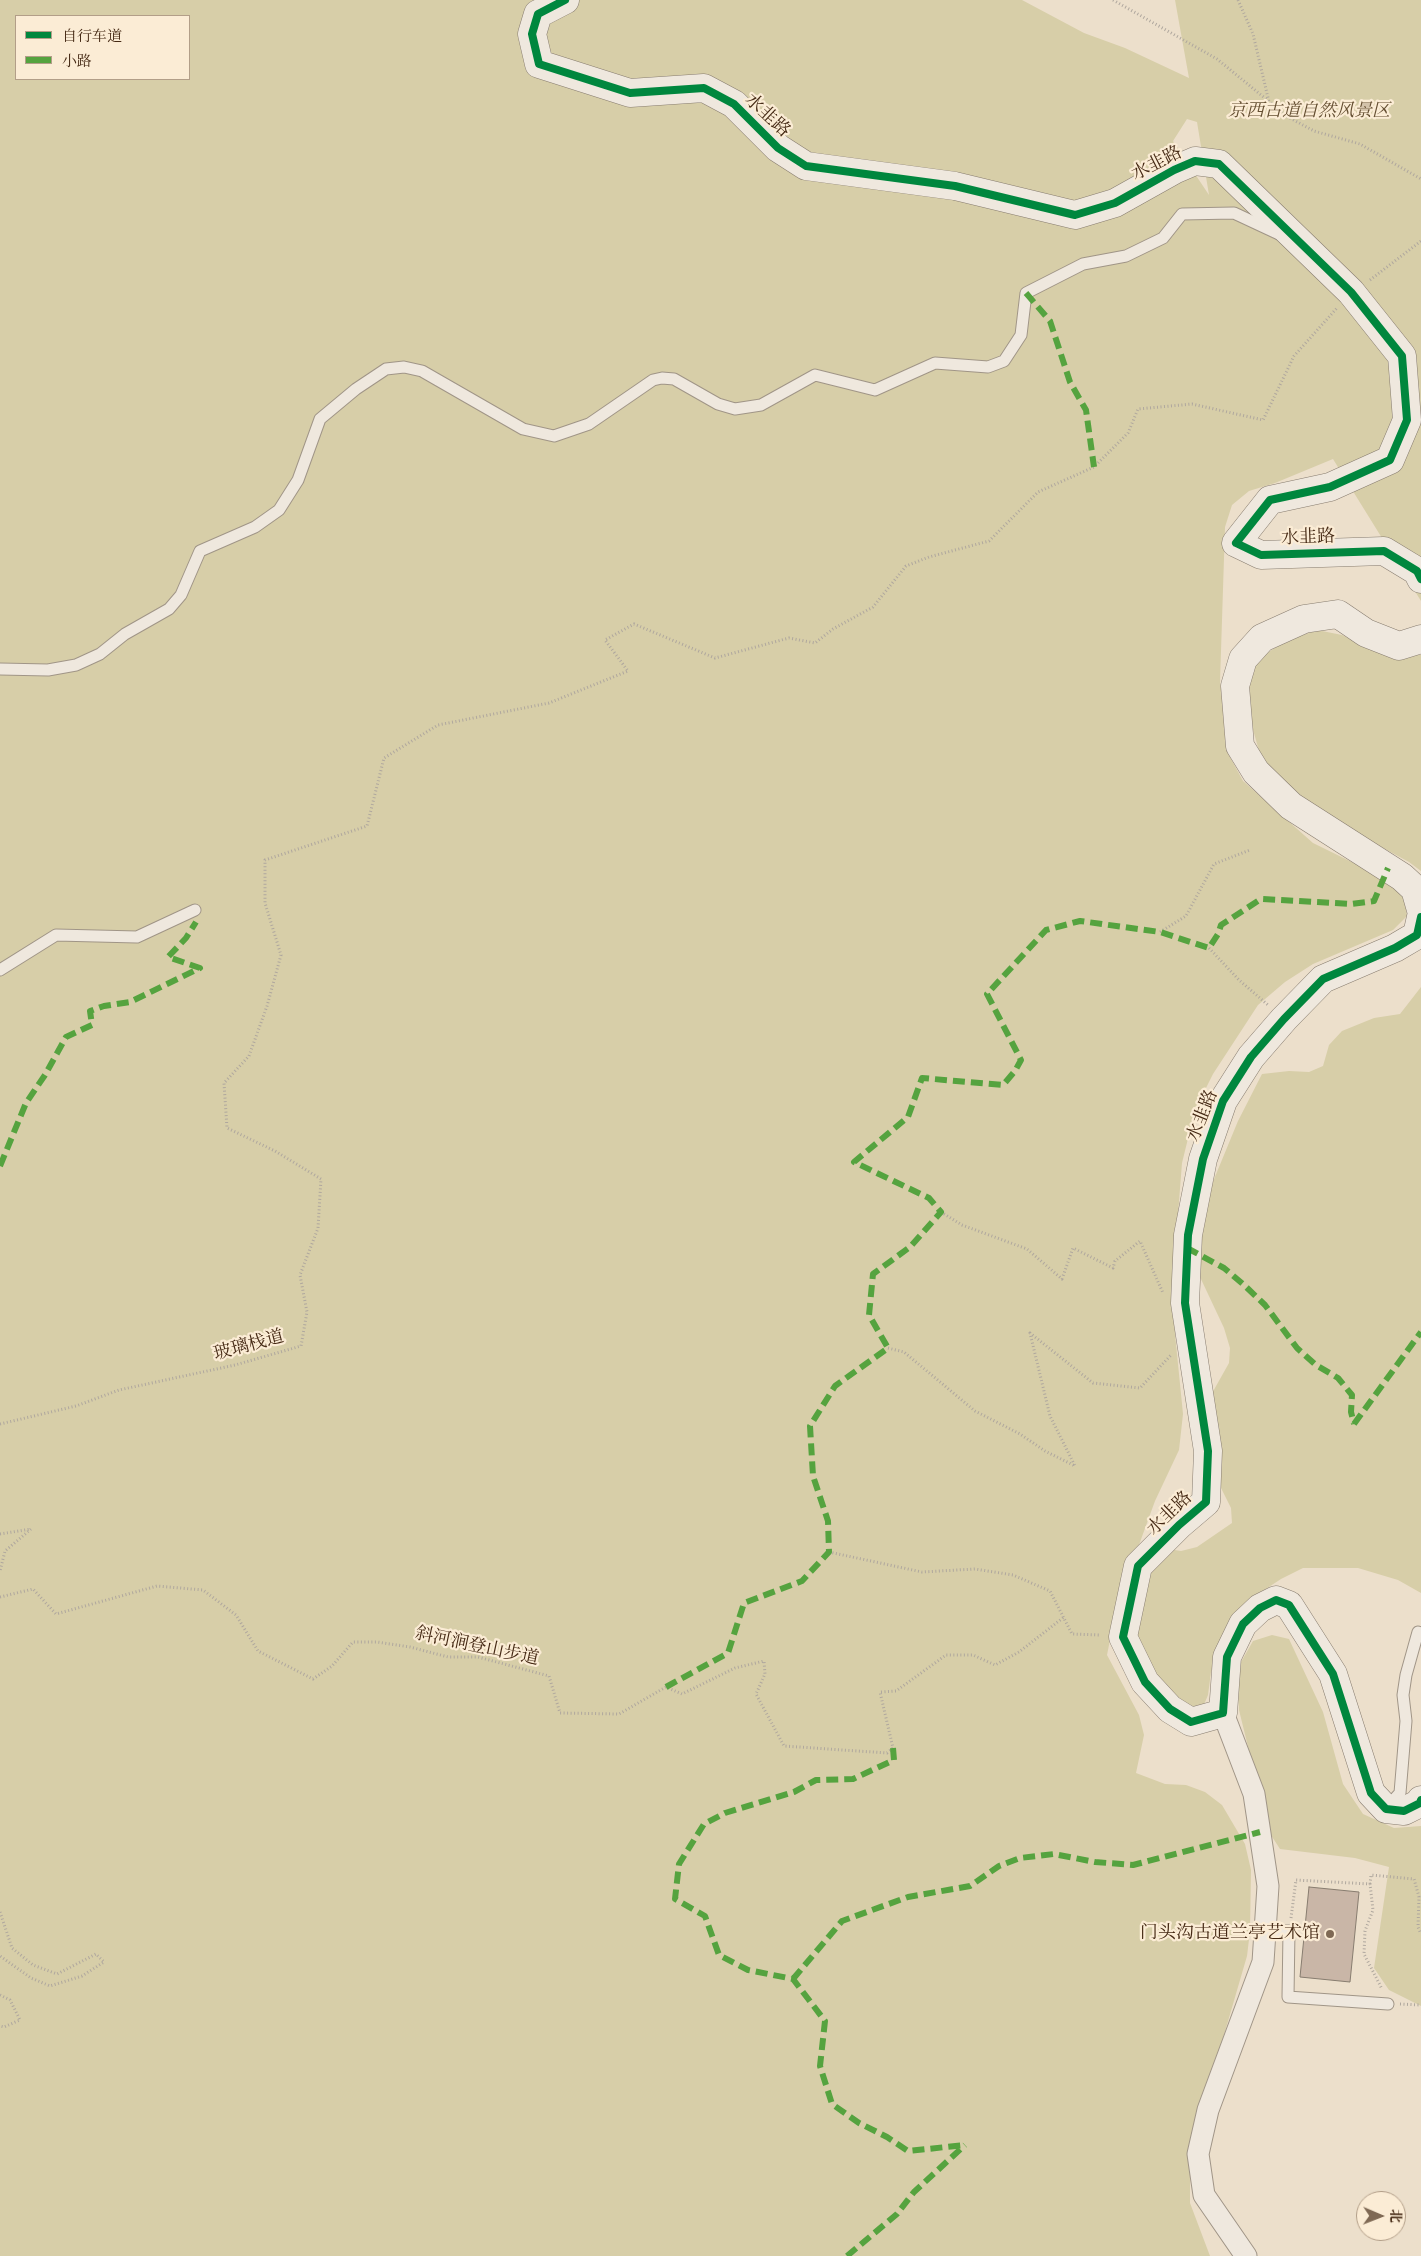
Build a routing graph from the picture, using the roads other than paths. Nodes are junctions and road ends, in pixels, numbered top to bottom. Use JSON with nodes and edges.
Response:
{"nodes":[{"id":1,"x":565,"y":0,"type":"edge"},
{"id":2,"x":1303,"y":246,"type":"junction"},
{"id":3,"x":1421,"y":579,"type":"edge"},
{"id":4,"x":1421,"y":639,"type":"edge"},
{"id":5,"x":0,"y":669,"type":"edge"},
{"id":6,"x":195,"y":910,"type":"dead end"},
{"id":7,"x":1421,"y":910,"type":"edge"},
{"id":8,"x":1421,"y":917,"type":"edge"},
{"id":9,"x":0,"y":970,"type":"edge"},
{"id":10,"x":1418,"y":1632,"type":"dead end"},
{"id":11,"x":1223,"y":1713,"type":"junction"},
{"id":12,"x":1421,"y":1800,"type":"edge"},
{"id":13,"x":1386,"y":1809,"type":"junction"},
{"id":14,"x":1265,"y":1931,"type":"junction"},
{"id":15,"x":1388,"y":2004,"type":"road end"},
{"id":16,"x":1246,"y":2256,"type":"edge"}],
"edges":[{"from":1,"to":2,"type":"street","name":"水韭路"},
{"from":2,"to":3,"type":"street","name":"水韭路"},
{"from":2,"to":5,"type":"lane"},
{"from":4,"to":7,"type":"street"},
{"from":6,"to":9,"type":"lane"},
{"from":8,"to":11,"type":"street","name":"水韭路"},
{"from":10,"to":13,"type":"lane"},
{"from":11,"to":13,"type":"street"},
{"from":11,"to":14,"type":"street"},
{"from":12,"to":13,"type":"street"},
{"from":14,"to":15,"type":"lane"},
{"from":14,"to":16,"type":"street"}]}
